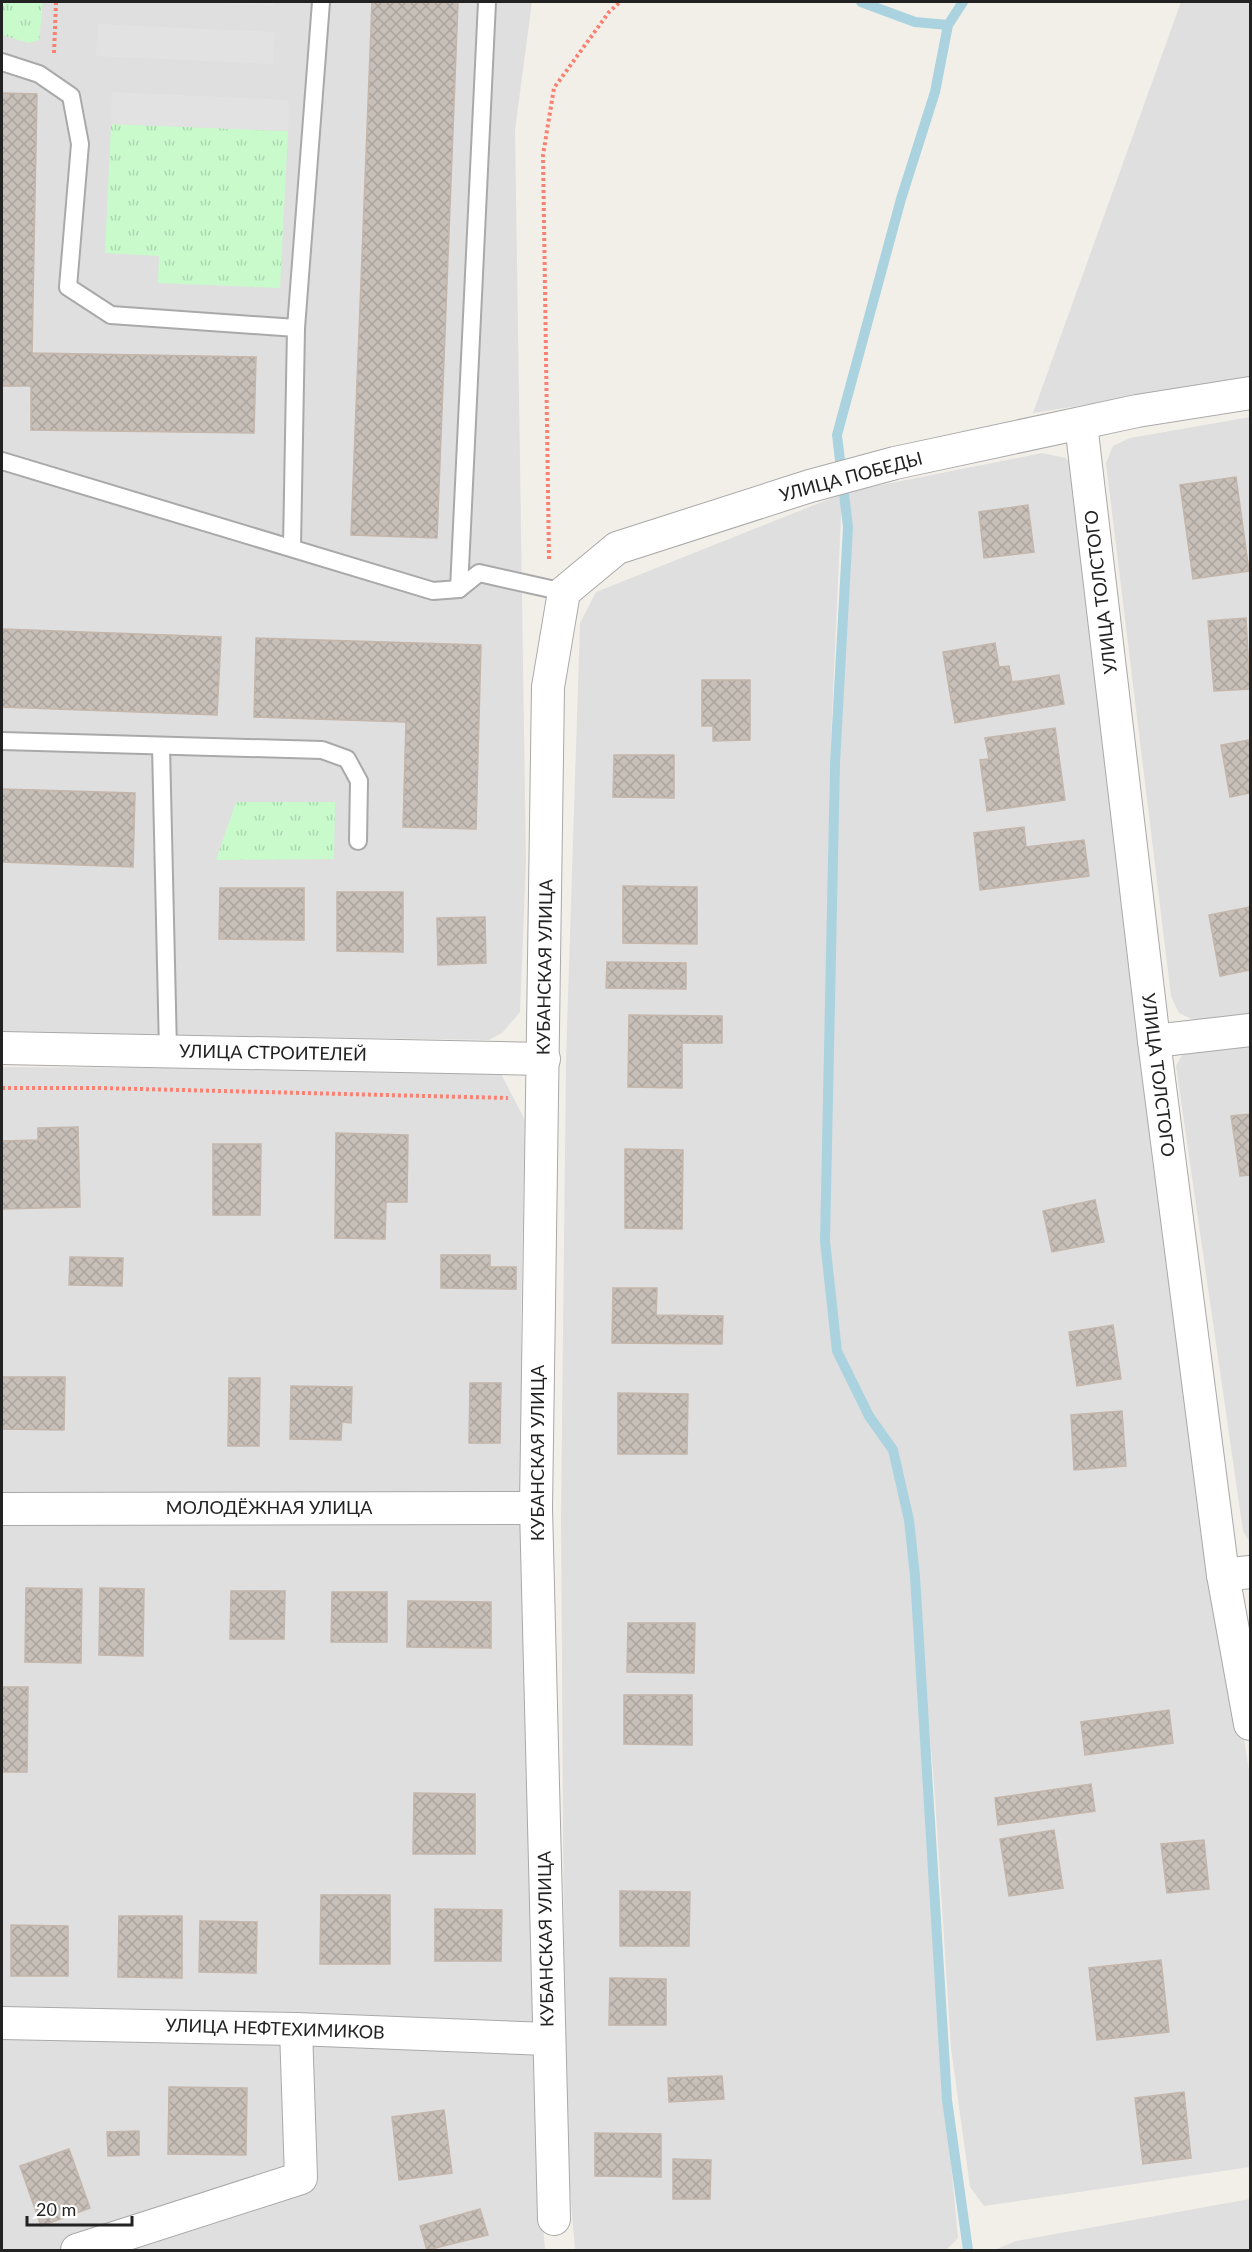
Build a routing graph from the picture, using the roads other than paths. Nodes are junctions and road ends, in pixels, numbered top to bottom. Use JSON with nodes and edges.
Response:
{"nodes":[{"id":1,"x":321,"y":2,"type":"edge"},
{"id":2,"x":487,"y":2,"type":"edge"},
{"id":3,"x":2,"y":62,"type":"edge"},
{"id":4,"x":296,"y":328,"type":"junction"},
{"id":5,"x":1251,"y":393,"type":"edge"},
{"id":6,"x":1081,"y":424,"type":"junction"},
{"id":7,"x":2,"y":461,"type":"edge"},
{"id":8,"x":292,"y":547,"type":"junction"},
{"id":9,"x":459,"y":589,"type":"junction"},
{"id":10,"x":556,"y":591,"type":"junction"},
{"id":11,"x":2,"y":741,"type":"edge"},
{"id":12,"x":161,"y":746,"type":"junction"},
{"id":13,"x":358,"y":841,"type":"dead end"},
{"id":14,"x":1251,"y":1030,"type":"edge"},
{"id":15,"x":1154,"y":1041,"type":"junction"},
{"id":16,"x":2,"y":1048,"type":"edge"},
{"id":17,"x":168,"y":1051,"type":"junction"},
{"id":18,"x":544,"y":1059,"type":"junction"},
{"id":19,"x":536,"y":1508,"type":"junction"},
{"id":20,"x":2,"y":1509,"type":"edge"},
{"id":21,"x":1237,"y":1573,"type":"edge"},
{"id":22,"x":1251,"y":1724,"type":"edge"},
{"id":23,"x":2,"y":2023,"type":"edge"},
{"id":24,"x":296,"y":2029,"type":"junction"},
{"id":25,"x":548,"y":2039,"type":"junction"},
{"id":26,"x":554,"y":2219,"type":"dead end"},
{"id":27,"x":77,"y":2250,"type":"edge"}],
"edges":[{"from":1,"to":4,"type":"lane"},
{"from":2,"to":9,"type":"lane"},
{"from":3,"to":4,"type":"lane"},
{"from":4,"to":8,"type":"lane"},
{"from":5,"to":6,"type":"street","name":"УЛИЦА ПОБЕДЫ"},
{"from":6,"to":10,"type":"street","name":"УЛИЦА ПОБЕДЫ"},
{"from":6,"to":15,"type":"street","name":"УЛИЦА ТОЛСТОГО"},
{"from":7,"to":8,"type":"lane"},
{"from":8,"to":9,"type":"lane"},
{"from":9,"to":10,"type":"lane"},
{"from":10,"to":18,"type":"street","name":"КУБАНСКАЯ УЛИЦА"},
{"from":11,"to":12,"type":"lane"},
{"from":12,"to":13,"type":"lane"},
{"from":12,"to":17,"type":"lane"},
{"from":14,"to":15,"type":"street"},
{"from":15,"to":21,"type":"street","name":"УЛИЦА ТОЛСТОГО"},
{"from":16,"to":17,"type":"street","name":"УЛИЦА СТРОИТЕЛЕЙ"},
{"from":17,"to":18,"type":"street","name":"УЛИЦА СТРОИТЕЛЕЙ"},
{"from":18,"to":19,"type":"street","name":"КУБАНСКАЯ УЛИЦА"},
{"from":19,"to":20,"type":"street","name":"МОЛОДЁЖНАЯ УЛИЦА"},
{"from":19,"to":25,"type":"street","name":"КУБАНСКАЯ УЛИЦА"},
{"from":21,"to":22,"type":"street","name":"УЛИЦА ТОЛСТОГО"},
{"from":23,"to":24,"type":"street","name":"УЛИЦА НЕФТЕХИМИКОВ"},
{"from":24,"to":25,"type":"street","name":"УЛИЦА НЕФТЕХИМИКОВ"},
{"from":24,"to":27,"type":"street"},
{"from":25,"to":26,"type":"street","name":"КУБАНСКАЯ УЛИЦА"}]}
